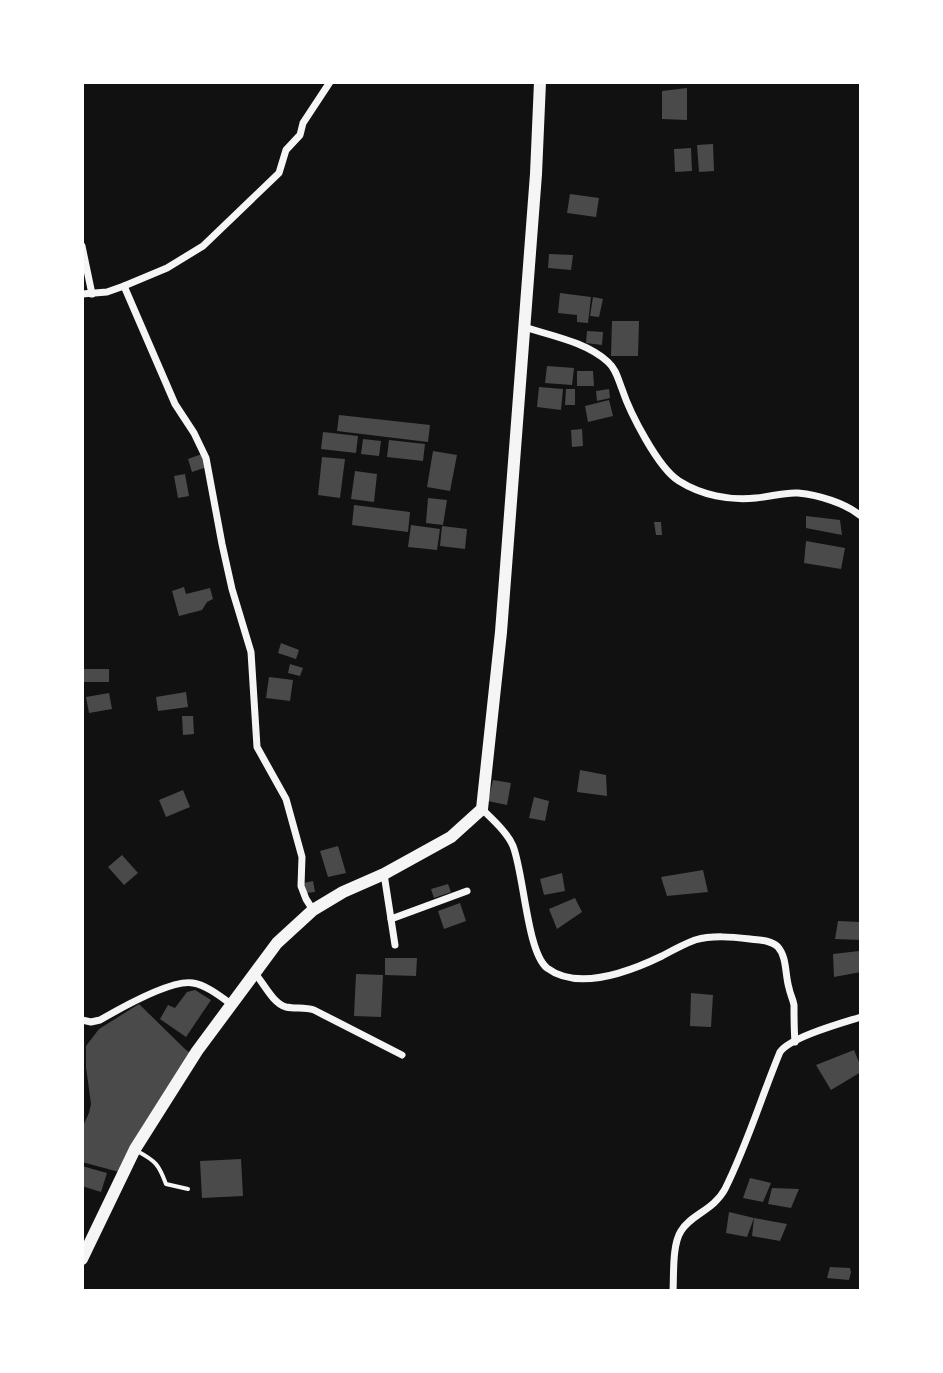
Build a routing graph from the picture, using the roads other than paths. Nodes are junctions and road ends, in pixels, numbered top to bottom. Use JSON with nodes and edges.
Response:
{"nodes":[{"id":1,"x":330,"y":82,"type":"edge"},
{"id":2,"x":540,"y":82,"type":"edge"},
{"id":3,"x":82,"y":246,"type":"edge"},
{"id":4,"x":124,"y":286,"type":"junction"},
{"id":5,"x":82,"y":294,"type":"edge"},
{"id":6,"x":92,"y":294,"type":"junction"},
{"id":7,"x":524,"y":327,"type":"junction"},
{"id":8,"x":861,"y":516,"type":"edge"},
{"id":9,"x":482,"y":809,"type":"junction"},
{"id":10,"x":384,"y":874,"type":"junction"},
{"id":11,"x":467,"y":891,"type":"dead end"},
{"id":12,"x":313,"y":910,"type":"junction"},
{"id":13,"x":391,"y":919,"type":"junction"},
{"id":14,"x":395,"y":945,"type":"dead end"},
{"id":15,"x":254,"y":972,"type":"junction"},
{"id":16,"x":231,"y":1004,"type":"junction"},
{"id":17,"x":861,"y":1017,"type":"edge"},
{"id":18,"x":82,"y":1020,"type":"edge"},
{"id":19,"x":795,"y":1042,"type":"junction"},
{"id":20,"x":402,"y":1055,"type":"dead end"},
{"id":21,"x":135,"y":1149,"type":"junction"},
{"id":22,"x":188,"y":1189,"type":"dead end"},
{"id":23,"x":82,"y":1259,"type":"edge"},
{"id":24,"x":673,"y":1291,"type":"edge"}],
"edges":[{"from":1,"to":4,"type":"street"},
{"from":2,"to":7,"type":"main road"},
{"from":3,"to":6,"type":"street"},
{"from":4,"to":6,"type":"street"},
{"from":4,"to":12,"type":"street"},
{"from":5,"to":6,"type":"street"},
{"from":7,"to":8,"type":"street"},
{"from":7,"to":9,"type":"main road"},
{"from":9,"to":10,"type":"main road"},
{"from":9,"to":19,"type":"street"},
{"from":10,"to":12,"type":"main road"},
{"from":10,"to":13,"type":"street"},
{"from":11,"to":13,"type":"street"},
{"from":12,"to":15,"type":"main road"},
{"from":13,"to":14,"type":"street"},
{"from":15,"to":16,"type":"main road"},
{"from":15,"to":20,"type":"street"},
{"from":16,"to":18,"type":"street"},
{"from":16,"to":21,"type":"main road"},
{"from":17,"to":19,"type":"street"},
{"from":19,"to":24,"type":"street"},
{"from":21,"to":22,"type":"lane"},
{"from":21,"to":23,"type":"main road"}]}
